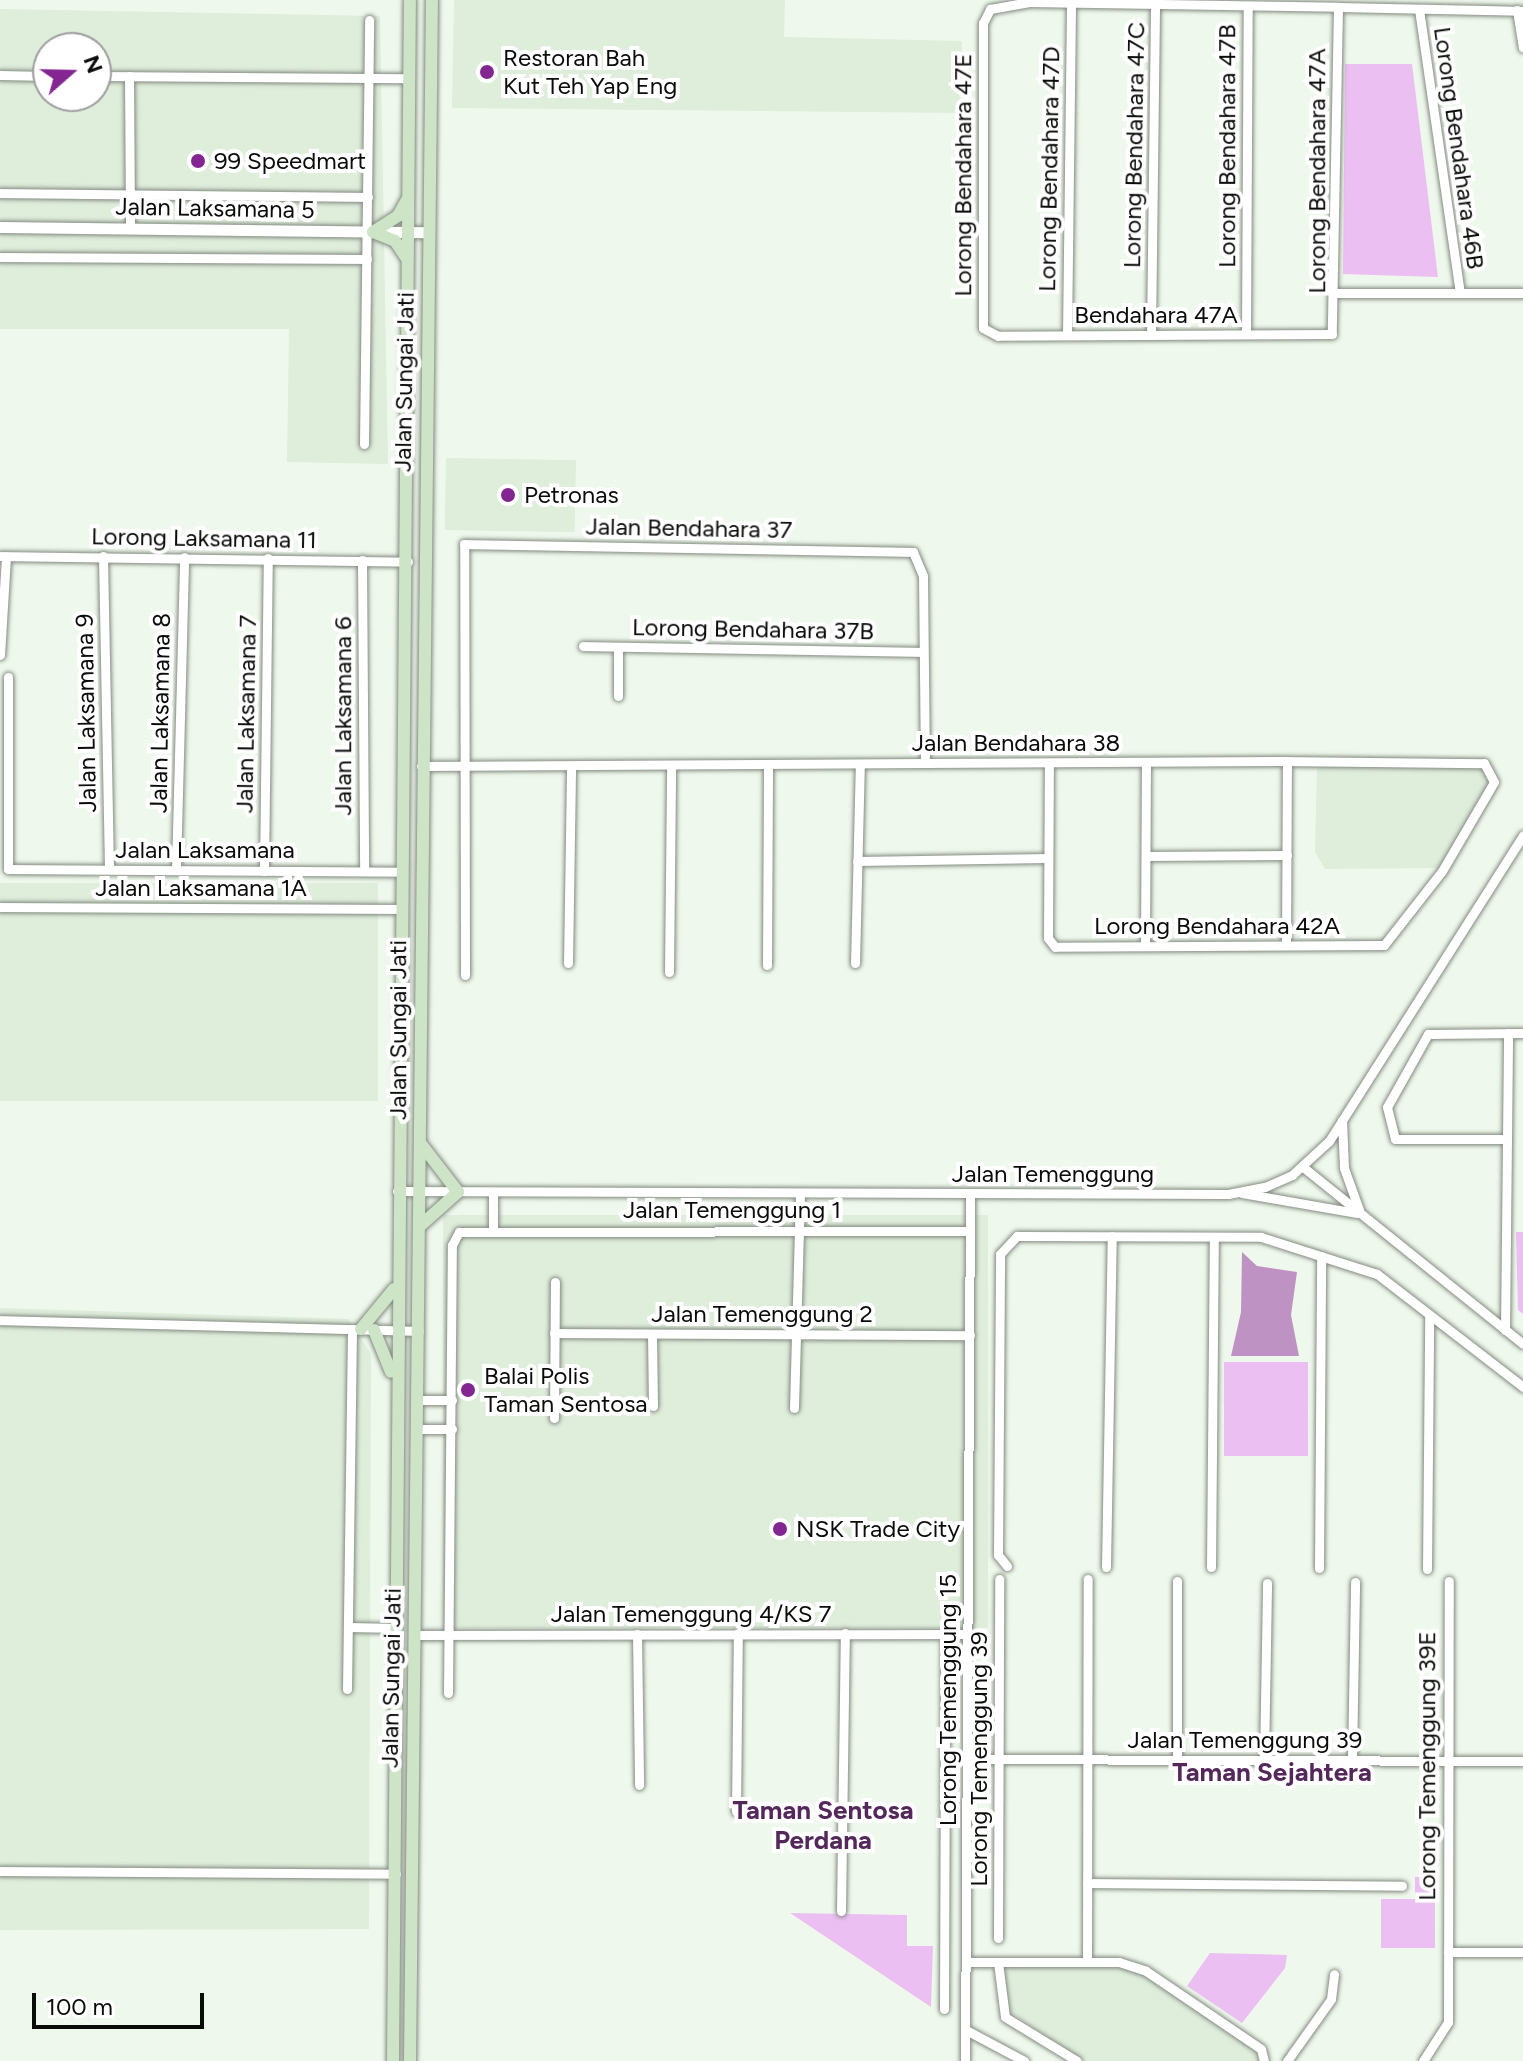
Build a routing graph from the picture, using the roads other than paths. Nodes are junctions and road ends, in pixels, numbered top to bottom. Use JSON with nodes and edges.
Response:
{"nodes":[{"id":1,"x":410,"y":0,"type":"edge"},
{"id":2,"x":432,"y":0,"type":"edge"},
{"id":3,"x":1071,"y":3,"type":"junction"},
{"id":4,"x":1155,"y":4,"type":"junction"},
{"id":5,"x":1248,"y":6,"type":"junction"},
{"id":6,"x":1338,"y":7,"type":"junction"},
{"id":7,"x":1419,"y":9,"type":"junction"},
{"id":8,"x":1520,"y":10,"type":"edge"},
{"id":9,"x":369,"y":20,"type":"dead end"},
{"id":10,"x":1523,"y":48,"type":"edge"},
{"id":11,"x":0,"y":75,"type":"edge"},
{"id":12,"x":32,"y":76,"type":"edge"},
{"id":13,"x":112,"y":76,"type":"edge"},
{"id":14,"x":129,"y":76,"type":"junction"},
{"id":15,"x":369,"y":77,"type":"junction"},
{"id":16,"x":409,"y":78,"type":"junction"},
{"id":17,"x":0,"y":193,"type":"edge"},
{"id":18,"x":130,"y":195,"type":"junction"},
{"id":19,"x":409,"y":196,"type":"junction"},
{"id":20,"x":368,"y":197,"type":"junction"},
{"id":21,"x":0,"y":227,"type":"edge"},
{"id":22,"x":130,"y":229,"type":"junction"},
{"id":23,"x":370,"y":232,"type":"junction"},
{"id":24,"x":409,"y":232,"type":"junction"},
{"id":25,"x":429,"y":232,"type":"junction"},
{"id":26,"x":0,"y":257,"type":"edge"},
{"id":27,"x":367,"y":259,"type":"junction"},
{"id":28,"x":409,"y":262,"type":"junction"},
{"id":29,"x":1460,"y":292,"type":"junction"},
{"id":30,"x":1337,"y":293,"type":"junction"},
{"id":31,"x":1523,"y":293,"type":"edge"},
{"id":32,"x":983,"y":328,"type":"joint"},
{"id":33,"x":1246,"y":334,"type":"junction"},
{"id":34,"x":1332,"y":334,"type":"joint"},
{"id":35,"x":1067,"y":335,"type":"junction"},
{"id":36,"x":1151,"y":335,"type":"junction"},
{"id":37,"x":364,"y":444,"type":"dead end"},
{"id":38,"x":3,"y":556,"type":"edge"},
{"id":39,"x":103,"y":556,"type":"junction"},
{"id":40,"x":184,"y":557,"type":"junction"},
{"id":41,"x":268,"y":558,"type":"junction"},
{"id":42,"x":362,"y":560,"type":"junction"},
{"id":43,"x":408,"y":562,"type":"junction"},
{"id":44,"x":583,"y":646,"type":"dead end"},
{"id":45,"x":618,"y":647,"type":"junction"},
{"id":46,"x":922,"y":652,"type":"junction"},
{"id":47,"x":2,"y":653,"type":"edge"},
{"id":48,"x":8,"y":677,"type":"dead end"},
{"id":49,"x":618,"y":696,"type":"dead end"},
{"id":50,"x":1287,"y":761,"type":"junction"},
{"id":51,"x":1146,"y":762,"type":"junction"},
{"id":52,"x":925,"y":763,"type":"junction"},
{"id":53,"x":1049,"y":763,"type":"junction"},
{"id":54,"x":768,"y":764,"type":"junction"},
{"id":55,"x":860,"y":764,"type":"junction"},
{"id":56,"x":671,"y":765,"type":"junction"},
{"id":57,"x":421,"y":766,"type":"junction"},
{"id":58,"x":464,"y":766,"type":"junction"},
{"id":59,"x":571,"y":766,"type":"junction"},
{"id":60,"x":1523,"y":835,"type":"edge"},
{"id":61,"x":1287,"y":855,"type":"junction"},
{"id":62,"x":1146,"y":856,"type":"junction"},
{"id":63,"x":1048,"y":858,"type":"junction"},
{"id":64,"x":857,"y":861,"type":"junction"},
{"id":65,"x":109,"y":869,"type":"junction"},
{"id":66,"x":176,"y":870,"type":"junction"},
{"id":67,"x":264,"y":871,"type":"junction"},
{"id":68,"x":364,"y":871,"type":"junction"},
{"id":69,"x":402,"y":872,"type":"junction"},
{"id":70,"x":0,"y":907,"type":"edge"},
{"id":71,"x":401,"y":909,"type":"junction"},
{"id":72,"x":1286,"y":945,"type":"junction"},
{"id":73,"x":1384,"y":945,"type":"joint"},
{"id":74,"x":1145,"y":946,"type":"junction"},
{"id":75,"x":568,"y":963,"type":"dead end"},
{"id":76,"x":855,"y":963,"type":"dead end"},
{"id":77,"x":767,"y":965,"type":"dead end"},
{"id":78,"x":669,"y":972,"type":"dead end"},
{"id":79,"x":465,"y":975,"type":"dead end"},
{"id":80,"x":1508,"y":1033,"type":"junction"},
{"id":81,"x":1523,"y":1033,"type":"edge"},
{"id":82,"x":1342,"y":1120,"type":"junction"},
{"id":83,"x":1507,"y":1139,"type":"junction"},
{"id":84,"x":420,"y":1141,"type":"junction"},
{"id":85,"x":1303,"y":1167,"type":"junction"},
{"id":86,"x":397,"y":1191,"type":"junction"},
{"id":87,"x":420,"y":1191,"type":"junction"},
{"id":88,"x":458,"y":1192,"type":"junction"},
{"id":89,"x":493,"y":1192,"type":"junction"},
{"id":90,"x":1239,"y":1192,"type":"junction"},
{"id":91,"x":800,"y":1193,"type":"junction"},
{"id":92,"x":970,"y":1194,"type":"junction"},
{"id":93,"x":1360,"y":1213,"type":"junction"},
{"id":94,"x":493,"y":1223,"type":"junction"},
{"id":95,"x":420,"y":1226,"type":"junction"},
{"id":96,"x":799,"y":1230,"type":"junction"},
{"id":97,"x":970,"y":1231,"type":"junction"},
{"id":98,"x":1112,"y":1236,"type":"junction"},
{"id":99,"x":1214,"y":1237,"type":"junction"},
{"id":100,"x":1321,"y":1256,"type":"junction"},
{"id":101,"x":555,"y":1282,"type":"dead end"},
{"id":102,"x":396,"y":1286,"type":"junction"},
{"id":103,"x":1429,"y":1317,"type":"junction"},
{"id":104,"x":0,"y":1320,"type":"edge"},
{"id":105,"x":362,"y":1329,"type":"junction"},
{"id":106,"x":396,"y":1330,"type":"junction"},
{"id":107,"x":1505,"y":1330,"type":"junction"},
{"id":108,"x":419,"y":1331,"type":"junction"},
{"id":109,"x":554,"y":1333,"type":"junction"},
{"id":110,"x":652,"y":1334,"type":"junction"},
{"id":111,"x":796,"y":1334,"type":"junction"},
{"id":112,"x":970,"y":1335,"type":"junction"},
{"id":113,"x":1523,"y":1344,"type":"edge"},
{"id":114,"x":1523,"y":1387,"type":"edge"},
{"id":115,"x":397,"y":1399,"type":"junction"},
{"id":116,"x":418,"y":1400,"type":"junction"},
{"id":117,"x":452,"y":1400,"type":"junction"},
{"id":118,"x":653,"y":1406,"type":"dead end"},
{"id":119,"x":794,"y":1408,"type":"dead end"},
{"id":120,"x":554,"y":1418,"type":"dead end"},
{"id":121,"x":417,"y":1429,"type":"junction"},
{"id":122,"x":452,"y":1429,"type":"junction"},
{"id":123,"x":1007,"y":1566,"type":"dead end"},
{"id":124,"x":1106,"y":1567,"type":"dead end"},
{"id":125,"x":1211,"y":1567,"type":"dead end"},
{"id":126,"x":1319,"y":1568,"type":"dead end"},
{"id":127,"x":1427,"y":1569,"type":"dead end"},
{"id":128,"x":999,"y":1579,"type":"dead end"},
{"id":129,"x":1088,"y":1579,"type":"dead end"},
{"id":130,"x":1177,"y":1581,"type":"dead end"},
{"id":131,"x":1449,"y":1581,"type":"dead end"},
{"id":132,"x":1355,"y":1582,"type":"dead end"},
{"id":133,"x":1267,"y":1583,"type":"dead end"},
{"id":134,"x":348,"y":1627,"type":"junction"},
{"id":135,"x":397,"y":1628,"type":"junction"},
{"id":136,"x":738,"y":1633,"type":"junction"},
{"id":137,"x":845,"y":1633,"type":"junction"},
{"id":138,"x":637,"y":1634,"type":"junction"},
{"id":139,"x":945,"y":1634,"type":"junction"},
{"id":140,"x":969,"y":1634,"type":"junction"},
{"id":141,"x":413,"y":1635,"type":"junction"},
{"id":142,"x":449,"y":1635,"type":"junction"},
{"id":143,"x":347,"y":1689,"type":"dead end"},
{"id":144,"x":448,"y":1693,"type":"dead end"},
{"id":145,"x":967,"y":1759,"type":"junction"},
{"id":146,"x":1001,"y":1759,"type":"junction"},
{"id":147,"x":1087,"y":1759,"type":"junction"},
{"id":148,"x":1177,"y":1760,"type":"junction"},
{"id":149,"x":1264,"y":1760,"type":"junction"},
{"id":150,"x":1352,"y":1760,"type":"junction"},
{"id":151,"x":1445,"y":1761,"type":"junction"},
{"id":152,"x":1523,"y":1761,"type":"edge"},
{"id":153,"x":639,"y":1785,"type":"dead end"},
{"id":154,"x":736,"y":1811,"type":"dead end"},
{"id":155,"x":0,"y":1871,"type":"edge"},
{"id":156,"x":396,"y":1874,"type":"junction"},
{"id":157,"x":1087,"y":1883,"type":"junction"},
{"id":158,"x":1402,"y":1886,"type":"dead end"},
{"id":159,"x":841,"y":1911,"type":"dead end"},
{"id":160,"x":998,"y":1938,"type":"dead end"},
{"id":161,"x":1448,"y":1952,"type":"junction"},
{"id":162,"x":1523,"y":1952,"type":"edge"},
{"id":163,"x":967,"y":1962,"type":"junction"},
{"id":164,"x":998,"y":1962,"type":"junction"},
{"id":165,"x":1087,"y":1962,"type":"junction"},
{"id":166,"x":1334,"y":1974,"type":"dead end"},
{"id":167,"x":944,"y":2009,"type":"dead end"},
{"id":168,"x":966,"y":2030,"type":"junction"},
{"id":169,"x":393,"y":2061,"type":"edge"},
{"id":170,"x":410,"y":2061,"type":"edge"},
{"id":171,"x":965,"y":2061,"type":"edge"},
{"id":172,"x":1024,"y":2061,"type":"edge"},
{"id":173,"x":1077,"y":2061,"type":"edge"},
{"id":174,"x":1264,"y":2061,"type":"edge"},
{"id":175,"x":1287,"y":2061,"type":"edge"},
{"id":176,"x":1423,"y":2061,"type":"edge"}],
"edges":[{"from":1,"to":16,"type":"main road","name":"Jalan Sungai Jati"},
{"from":2,"to":25,"type":"main road","name":"Jalan Sungai Jati"},
{"from":3,"to":4,"type":"street"},
{"from":3,"to":32,"type":"street","name":"Lorong Bendahara 47E"},
{"from":3,"to":35,"type":"street","name":"Lorong Bendahara 47D"},
{"from":4,"to":5,"type":"street"},
{"from":4,"to":36,"type":"street","name":"Lorong Bendahara 47C"},
{"from":5,"to":6,"type":"street"},
{"from":5,"to":33,"type":"street","name":"Lorong Bendahara 47B"},
{"from":6,"to":7,"type":"street"},
{"from":6,"to":30,"type":"street","name":"Lorong Bendahara 47A"},
{"from":7,"to":8,"type":"street"},
{"from":7,"to":29,"type":"street","name":"Lorong Bendahara 46B"},
{"from":8,"to":10,"type":"street"},
{"from":9,"to":15,"type":"street"},
{"from":11,"to":12,"type":"street"},
{"from":13,"to":14,"type":"street"},
{"from":14,"to":15,"type":"street"},
{"from":14,"to":18,"type":"street"},
{"from":15,"to":16,"type":"street"},
{"from":15,"to":20,"type":"street"},
{"from":16,"to":19,"type":"main road","name":"Jalan Sungai Jati"},
{"from":17,"to":18,"type":"street"},
{"from":18,"to":20,"type":"street"},
{"from":18,"to":22,"type":"street"},
{"from":19,"to":23,"type":"main road"},
{"from":19,"to":24,"type":"main road","name":"Jalan Sungai Jati"},
{"from":20,"to":23,"type":"street"},
{"from":21,"to":22,"type":"street","name":"Jalan Laksamana 5"},
{"from":22,"to":23,"type":"street","name":"Jalan Laksamana 5"},
{"from":23,"to":24,"type":"street","name":"Jalan Laksamana 5"},
{"from":23,"to":27,"type":"street"},
{"from":23,"to":28,"type":"main road"},
{"from":24,"to":25,"type":"street","name":"Jalan Laksamana 5"},
{"from":24,"to":28,"type":"main road","name":"Jalan Sungai Jati"},
{"from":25,"to":57,"type":"main road","name":"Jalan Sungai Jati"},
{"from":26,"to":27,"type":"street","name":"Jalan Laksamana 5"},
{"from":27,"to":37,"type":"street"},
{"from":28,"to":43,"type":"main road","name":"Jalan Sungai Jati"},
{"from":29,"to":30,"type":"street"},
{"from":29,"to":31,"type":"street"},
{"from":30,"to":34,"type":"street","name":"Lorong Bendahara 47A"},
{"from":32,"to":35,"type":"street","name":"Bendahara 47A"},
{"from":33,"to":34,"type":"street","name":"Bendahara 47A"},
{"from":33,"to":36,"type":"street","name":"Bendahara 47A"},
{"from":35,"to":36,"type":"street","name":"Bendahara 47A"},
{"from":38,"to":39,"type":"street","name":"Lorong Laksamana 11"},
{"from":38,"to":47,"type":"street"},
{"from":39,"to":40,"type":"street","name":"Lorong Laksamana 11"},
{"from":39,"to":65,"type":"street","name":"Jalan Laksamana 9"},
{"from":40,"to":41,"type":"street","name":"Lorong Laksamana 11"},
{"from":40,"to":66,"type":"street","name":"Jalan Laksamana 8"},
{"from":41,"to":42,"type":"street","name":"Lorong Laksamana 11"},
{"from":41,"to":67,"type":"street","name":"Jalan Laksamana 7"},
{"from":42,"to":43,"type":"street","name":"Lorong Laksamana 11"},
{"from":42,"to":68,"type":"street","name":"Jalan Laksamana 6"},
{"from":43,"to":69,"type":"main road","name":"Jalan Sungai Jati"},
{"from":44,"to":45,"type":"street","name":"Lorong Bendahara 37B"},
{"from":45,"to":46,"type":"street","name":"Lorong Bendahara 37B"},
{"from":45,"to":49,"type":"street"},
{"from":46,"to":52,"type":"street"},
{"from":46,"to":58,"type":"street","name":"Jalan Bendahara 37"},
{"from":48,"to":65,"type":"street","name":"Jalan Laksamana"},
{"from":50,"to":51,"type":"street","name":"Jalan Bendahara 38"},
{"from":50,"to":61,"type":"street"},
{"from":50,"to":73,"type":"street","name":"Jalan Bendahara 38"},
{"from":51,"to":53,"type":"street","name":"Jalan Bendahara 38"},
{"from":51,"to":62,"type":"street"},
{"from":52,"to":53,"type":"street","name":"Jalan Bendahara 38"},
{"from":52,"to":55,"type":"street","name":"Jalan Bendahara 38"},
{"from":53,"to":63,"type":"street"},
{"from":54,"to":55,"type":"street","name":"Jalan Bendahara 38"},
{"from":54,"to":56,"type":"street","name":"Jalan Bendahara 38"},
{"from":54,"to":77,"type":"street"},
{"from":55,"to":64,"type":"street"},
{"from":56,"to":59,"type":"street","name":"Jalan Bendahara 38"},
{"from":56,"to":78,"type":"street"},
{"from":57,"to":58,"type":"street","name":"Jalan Bendahara 38"},
{"from":57,"to":84,"type":"main road","name":"Jalan Sungai Jati"},
{"from":58,"to":59,"type":"street","name":"Jalan Bendahara 38"},
{"from":58,"to":79,"type":"street"},
{"from":59,"to":75,"type":"street"},
{"from":60,"to":82,"type":"street","name":"Jalan Temenggung"},
{"from":61,"to":62,"type":"street"},
{"from":61,"to":72,"type":"street"},
{"from":62,"to":74,"type":"street"},
{"from":63,"to":64,"type":"street"},
{"from":63,"to":74,"type":"street","name":"Lorong Bendahara 42A"},
{"from":64,"to":76,"type":"street"},
{"from":65,"to":66,"type":"street","name":"Jalan Laksamana"},
{"from":66,"to":67,"type":"street","name":"Jalan Laksamana"},
{"from":67,"to":68,"type":"street","name":"Jalan Laksamana"},
{"from":68,"to":69,"type":"street","name":"Jalan Laksamana"},
{"from":69,"to":71,"type":"main road","name":"Jalan Sungai Jati"},
{"from":70,"to":71,"type":"street","name":"Jalan Laksamana 1A"},
{"from":71,"to":86,"type":"main road","name":"Jalan Sungai Jati"},
{"from":72,"to":73,"type":"street","name":"Lorong Bendahara 42A"},
{"from":72,"to":74,"type":"street","name":"Lorong Bendahara 42A"},
{"from":80,"to":81,"type":"street"},
{"from":80,"to":83,"type":"street"},
{"from":80,"to":83,"type":"street"},
{"from":82,"to":85,"type":"street","name":"Jalan Temenggung"},
{"from":82,"to":93,"type":"street"},
{"from":83,"to":107,"type":"street"},
{"from":84,"to":87,"type":"main road","name":"Jalan Sungai Jati"},
{"from":84,"to":88,"type":"main road"},
{"from":85,"to":90,"type":"street","name":"Jalan Temenggung"},
{"from":85,"to":93,"type":"street"},
{"from":86,"to":87,"type":"street","name":"Jalan Temenggung"},
{"from":86,"to":102,"type":"main road","name":"Jalan Sungai Jati"},
{"from":87,"to":88,"type":"street","name":"Jalan Temenggung"},
{"from":87,"to":95,"type":"main road","name":"Jalan Sungai Jati"},
{"from":88,"to":89,"type":"street","name":"Jalan Temenggung"},
{"from":88,"to":95,"type":"main road"},
{"from":89,"to":91,"type":"street","name":"Jalan Temenggung"},
{"from":89,"to":94,"type":"street"},
{"from":90,"to":92,"type":"street","name":"Jalan Temenggung"},
{"from":90,"to":93,"type":"street"},
{"from":91,"to":92,"type":"street","name":"Jalan Temenggung"},
{"from":91,"to":96,"type":"street"},
{"from":92,"to":97,"type":"street","name":"Lorong Temenggung 15"},
{"from":93,"to":107,"type":"street"},
{"from":94,"to":96,"type":"street","name":"Jalan Temenggung 1"},
{"from":94,"to":117,"type":"street","name":"Jalan Temenggung 1"},
{"from":95,"to":108,"type":"main road","name":"Jalan Sungai Jati"},
{"from":96,"to":97,"type":"street","name":"Jalan Temenggung 1"},
{"from":96,"to":111,"type":"street"},
{"from":97,"to":112,"type":"street","name":"Lorong Temenggung 15"},
{"from":98,"to":99,"type":"street"},
{"from":98,"to":123,"type":"street"},
{"from":98,"to":124,"type":"street"},
{"from":99,"to":100,"type":"street"},
{"from":99,"to":125,"type":"street"},
{"from":100,"to":103,"type":"street"},
{"from":100,"to":126,"type":"street"},
{"from":101,"to":109,"type":"street"},
{"from":102,"to":105,"type":"main road"},
{"from":102,"to":106,"type":"main road","name":"Jalan Sungai Jati"},
{"from":103,"to":114,"type":"street"},
{"from":103,"to":127,"type":"street"},
{"from":104,"to":105,"type":"street"},
{"from":105,"to":106,"type":"street"},
{"from":105,"to":115,"type":"main road"},
{"from":105,"to":134,"type":"street"},
{"from":106,"to":108,"type":"street"},
{"from":106,"to":115,"type":"main road","name":"Jalan Sungai Jati"},
{"from":107,"to":113,"type":"street"},
{"from":108,"to":116,"type":"main road","name":"Jalan Sungai Jati"},
{"from":109,"to":110,"type":"street","name":"Jalan Temenggung 2"},
{"from":109,"to":120,"type":"street"},
{"from":110,"to":111,"type":"street","name":"Jalan Temenggung 2"},
{"from":110,"to":118,"type":"street"},
{"from":111,"to":112,"type":"street","name":"Jalan Temenggung 2"},
{"from":111,"to":119,"type":"street"},
{"from":112,"to":140,"type":"street","name":"Lorong Temenggung 15"},
{"from":115,"to":135,"type":"main road","name":"Jalan Sungai Jati"},
{"from":116,"to":117,"type":"street"},
{"from":116,"to":121,"type":"main road","name":"Jalan Sungai Jati"},
{"from":117,"to":122,"type":"street","name":"Jalan Temenggung 1"},
{"from":121,"to":122,"type":"street"},
{"from":121,"to":141,"type":"main road","name":"Jalan Sungai Jati"},
{"from":122,"to":142,"type":"street","name":"Jalan Temenggung 1"},
{"from":128,"to":146,"type":"street","name":"Lorong Temenggung 39"},
{"from":129,"to":147,"type":"street"},
{"from":130,"to":148,"type":"street"},
{"from":131,"to":151,"type":"street","name":"Lorong Temenggung 39E"},
{"from":132,"to":150,"type":"street"},
{"from":133,"to":149,"type":"street"},
{"from":134,"to":135,"type":"street"},
{"from":134,"to":143,"type":"street"},
{"from":135,"to":156,"type":"main road","name":"Jalan Sungai Jati"},
{"from":136,"to":137,"type":"street","name":"Jalan Temenggung 4/KS 7"},
{"from":136,"to":138,"type":"street","name":"Jalan Temenggung 4/KS 7"},
{"from":136,"to":154,"type":"street"},
{"from":137,"to":139,"type":"street","name":"Jalan Temenggung 4/KS 7"},
{"from":137,"to":159,"type":"street"},
{"from":138,"to":142,"type":"street","name":"Jalan Temenggung 4/KS 7"},
{"from":138,"to":153,"type":"street"},
{"from":139,"to":140,"type":"street","name":"Jalan Temenggung 4/KS 7"},
{"from":139,"to":167,"type":"street"},
{"from":140,"to":145,"type":"street","name":"Lorong Temenggung 15"},
{"from":141,"to":142,"type":"street","name":"Jalan Temenggung 4/KS 7"},
{"from":141,"to":170,"type":"main road","name":"Jalan Sungai Jati"},
{"from":142,"to":144,"type":"street","name":"Jalan Temenggung 1"},
{"from":145,"to":146,"type":"street","name":"Jalan Temenggung 39"},
{"from":145,"to":163,"type":"street","name":"Lorong Temenggung 15"},
{"from":146,"to":147,"type":"street","name":"Jalan Temenggung 39"},
{"from":146,"to":160,"type":"street","name":"Lorong Temenggung 39"},
{"from":147,"to":148,"type":"street","name":"Jalan Temenggung 39"},
{"from":147,"to":157,"type":"street"},
{"from":148,"to":149,"type":"street","name":"Jalan Temenggung 39"},
{"from":149,"to":150,"type":"street","name":"Jalan Temenggung 39"},
{"from":150,"to":151,"type":"street","name":"Jalan Temenggung 39"},
{"from":151,"to":152,"type":"street","name":"Jalan Temenggung 39"},
{"from":151,"to":161,"type":"street","name":"Lorong Temenggung 39E"},
{"from":155,"to":156,"type":"street"},
{"from":156,"to":169,"type":"main road","name":"Jalan Sungai Jati"},
{"from":157,"to":158,"type":"street"},
{"from":157,"to":165,"type":"street"},
{"from":161,"to":162,"type":"street"},
{"from":161,"to":176,"type":"street","name":"Lorong Temenggung 39E"},
{"from":163,"to":164,"type":"street"},
{"from":163,"to":168,"type":"street","name":"Lorong Temenggung 15"},
{"from":164,"to":165,"type":"street"},
{"from":164,"to":173,"type":"street"},
{"from":165,"to":174,"type":"street"},
{"from":166,"to":175,"type":"street"},
{"from":168,"to":171,"type":"street","name":"Lorong Temenggung 15"},
{"from":168,"to":172,"type":"street"}]}
